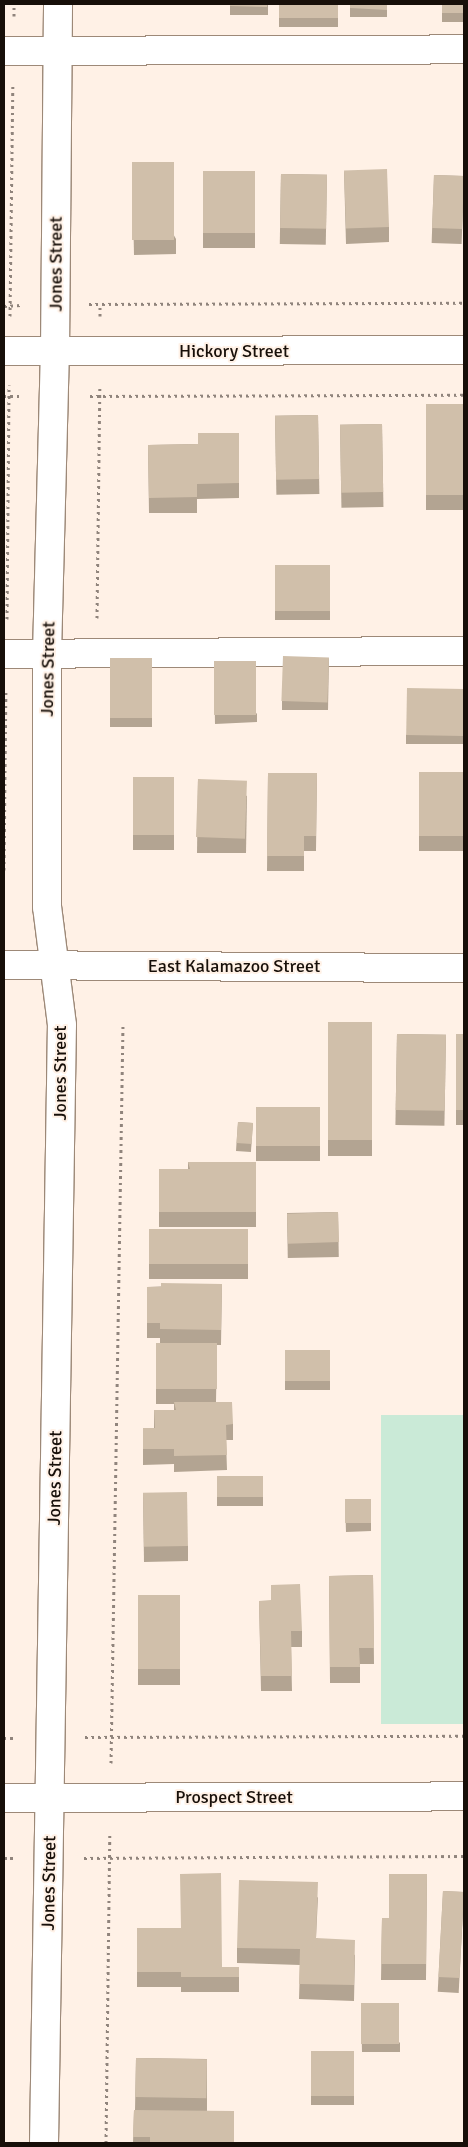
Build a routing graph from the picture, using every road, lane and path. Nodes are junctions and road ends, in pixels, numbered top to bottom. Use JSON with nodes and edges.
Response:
{"nodes":[{"id":1,"x":14,"y":4,"type":"edge"},
{"id":2,"x":58,"y":4,"type":"edge"},
{"id":3,"x":464,"y":49,"type":"edge"},
{"id":4,"x":58,"y":50,"type":"junction"},
{"id":5,"x":9,"y":51,"type":"edge"},
{"id":6,"x":464,"y":303,"type":"edge"},
{"id":7,"x":56,"y":304,"type":"junction"},
{"id":8,"x":100,"y":304,"type":"junction"},
{"id":9,"x":4,"y":306,"type":"edge"},
{"id":10,"x":10,"y":306,"type":"junction"},
{"id":11,"x":464,"y":350,"type":"edge"},
{"id":12,"x":7,"y":351,"type":"edge"},
{"id":13,"x":55,"y":351,"type":"junction"},
{"id":14,"x":100,"y":351,"type":"junction"},
{"id":15,"x":464,"y":394,"type":"edge"},
{"id":16,"x":4,"y":396,"type":"edge"},
{"id":17,"x":9,"y":396,"type":"junction"},
{"id":18,"x":54,"y":396,"type":"junction"},
{"id":19,"x":100,"y":396,"type":"junction"},
{"id":20,"x":464,"y":651,"type":"edge"},
{"id":21,"x":5,"y":654,"type":"edge"},
{"id":22,"x":48,"y":654,"type":"junction"},
{"id":23,"x":96,"y":654,"type":"junction"},
{"id":24,"x":4,"y":870,"type":"edge"},
{"id":25,"x":4,"y":965,"type":"edge"},
{"id":26,"x":55,"y":966,"type":"junction"},
{"id":27,"x":464,"y":968,"type":"edge"},
{"id":28,"x":123,"y":1026,"type":"dead end"},
{"id":29,"x":464,"y":1736,"type":"edge"},
{"id":30,"x":112,"y":1737,"type":"junction"},
{"id":31,"x":4,"y":1738,"type":"edge"},
{"id":32,"x":51,"y":1738,"type":"junction"},
{"id":33,"x":464,"y":1796,"type":"edge"},
{"id":34,"x":4,"y":1798,"type":"edge"},
{"id":35,"x":50,"y":1798,"type":"junction"},
{"id":36,"x":111,"y":1798,"type":"junction"},
{"id":37,"x":464,"y":1856,"type":"edge"},
{"id":38,"x":4,"y":1858,"type":"edge"},
{"id":39,"x":50,"y":1858,"type":"junction"},
{"id":40,"x":110,"y":1858,"type":"junction"},
{"id":41,"x":44,"y":2143,"type":"edge"},
{"id":42,"x":106,"y":2143,"type":"edge"}],
"edges":[{"from":1,"to":5,"type":"path"},
{"from":2,"to":4,"type":"street","name":"Jones Street"},
{"from":3,"to":4,"type":"street"},
{"from":4,"to":5,"type":"street"},
{"from":4,"to":7,"type":"street","name":"Jones Street"},
{"from":5,"to":10,"type":"path"},
{"from":6,"to":8,"type":"path"},
{"from":7,"to":8,"type":"path"},
{"from":7,"to":10,"type":"path"},
{"from":7,"to":13,"type":"street","name":"Jones Street"},
{"from":8,"to":14,"type":"path"},
{"from":9,"to":10,"type":"path"},
{"from":10,"to":12,"type":"path"},
{"from":11,"to":14,"type":"street","name":"Hickory Street"},
{"from":12,"to":13,"type":"street","name":"Hickory Street"},
{"from":12,"to":17,"type":"path"},
{"from":13,"to":14,"type":"street","name":"Hickory Street"},
{"from":13,"to":18,"type":"street","name":"Jones Street"},
{"from":14,"to":19,"type":"path"},
{"from":15,"to":19,"type":"path"},
{"from":16,"to":17,"type":"path"},
{"from":17,"to":18,"type":"path"},
{"from":17,"to":21,"type":"path"},
{"from":18,"to":19,"type":"path"},
{"from":18,"to":22,"type":"street","name":"Jones Street"},
{"from":19,"to":23,"type":"path"},
{"from":20,"to":23,"type":"street"},
{"from":21,"to":22,"type":"street"},
{"from":21,"to":24,"type":"path"},
{"from":22,"to":23,"type":"street"},
{"from":22,"to":26,"type":"street","name":"Jones Street"},
{"from":25,"to":26,"type":"street","name":"East Kalamazoo Street"},
{"from":26,"to":27,"type":"street","name":"East Kalamazoo Street"},
{"from":26,"to":32,"type":"street","name":"Jones Street"},
{"from":28,"to":30,"type":"path"},
{"from":29,"to":30,"type":"path"},
{"from":30,"to":32,"type":"path"},
{"from":30,"to":36,"type":"path"},
{"from":31,"to":32,"type":"path"},
{"from":32,"to":35,"type":"street","name":"Jones Street"},
{"from":33,"to":36,"type":"street","name":"Prospect Street"},
{"from":34,"to":35,"type":"street","name":"Prospect Street"},
{"from":35,"to":36,"type":"street","name":"Prospect Street"},
{"from":35,"to":39,"type":"street","name":"Jones Street"},
{"from":36,"to":40,"type":"path"},
{"from":37,"to":40,"type":"path"},
{"from":38,"to":39,"type":"path"},
{"from":39,"to":40,"type":"path"},
{"from":39,"to":41,"type":"street","name":"Jones Street"},
{"from":40,"to":42,"type":"path"}]}
